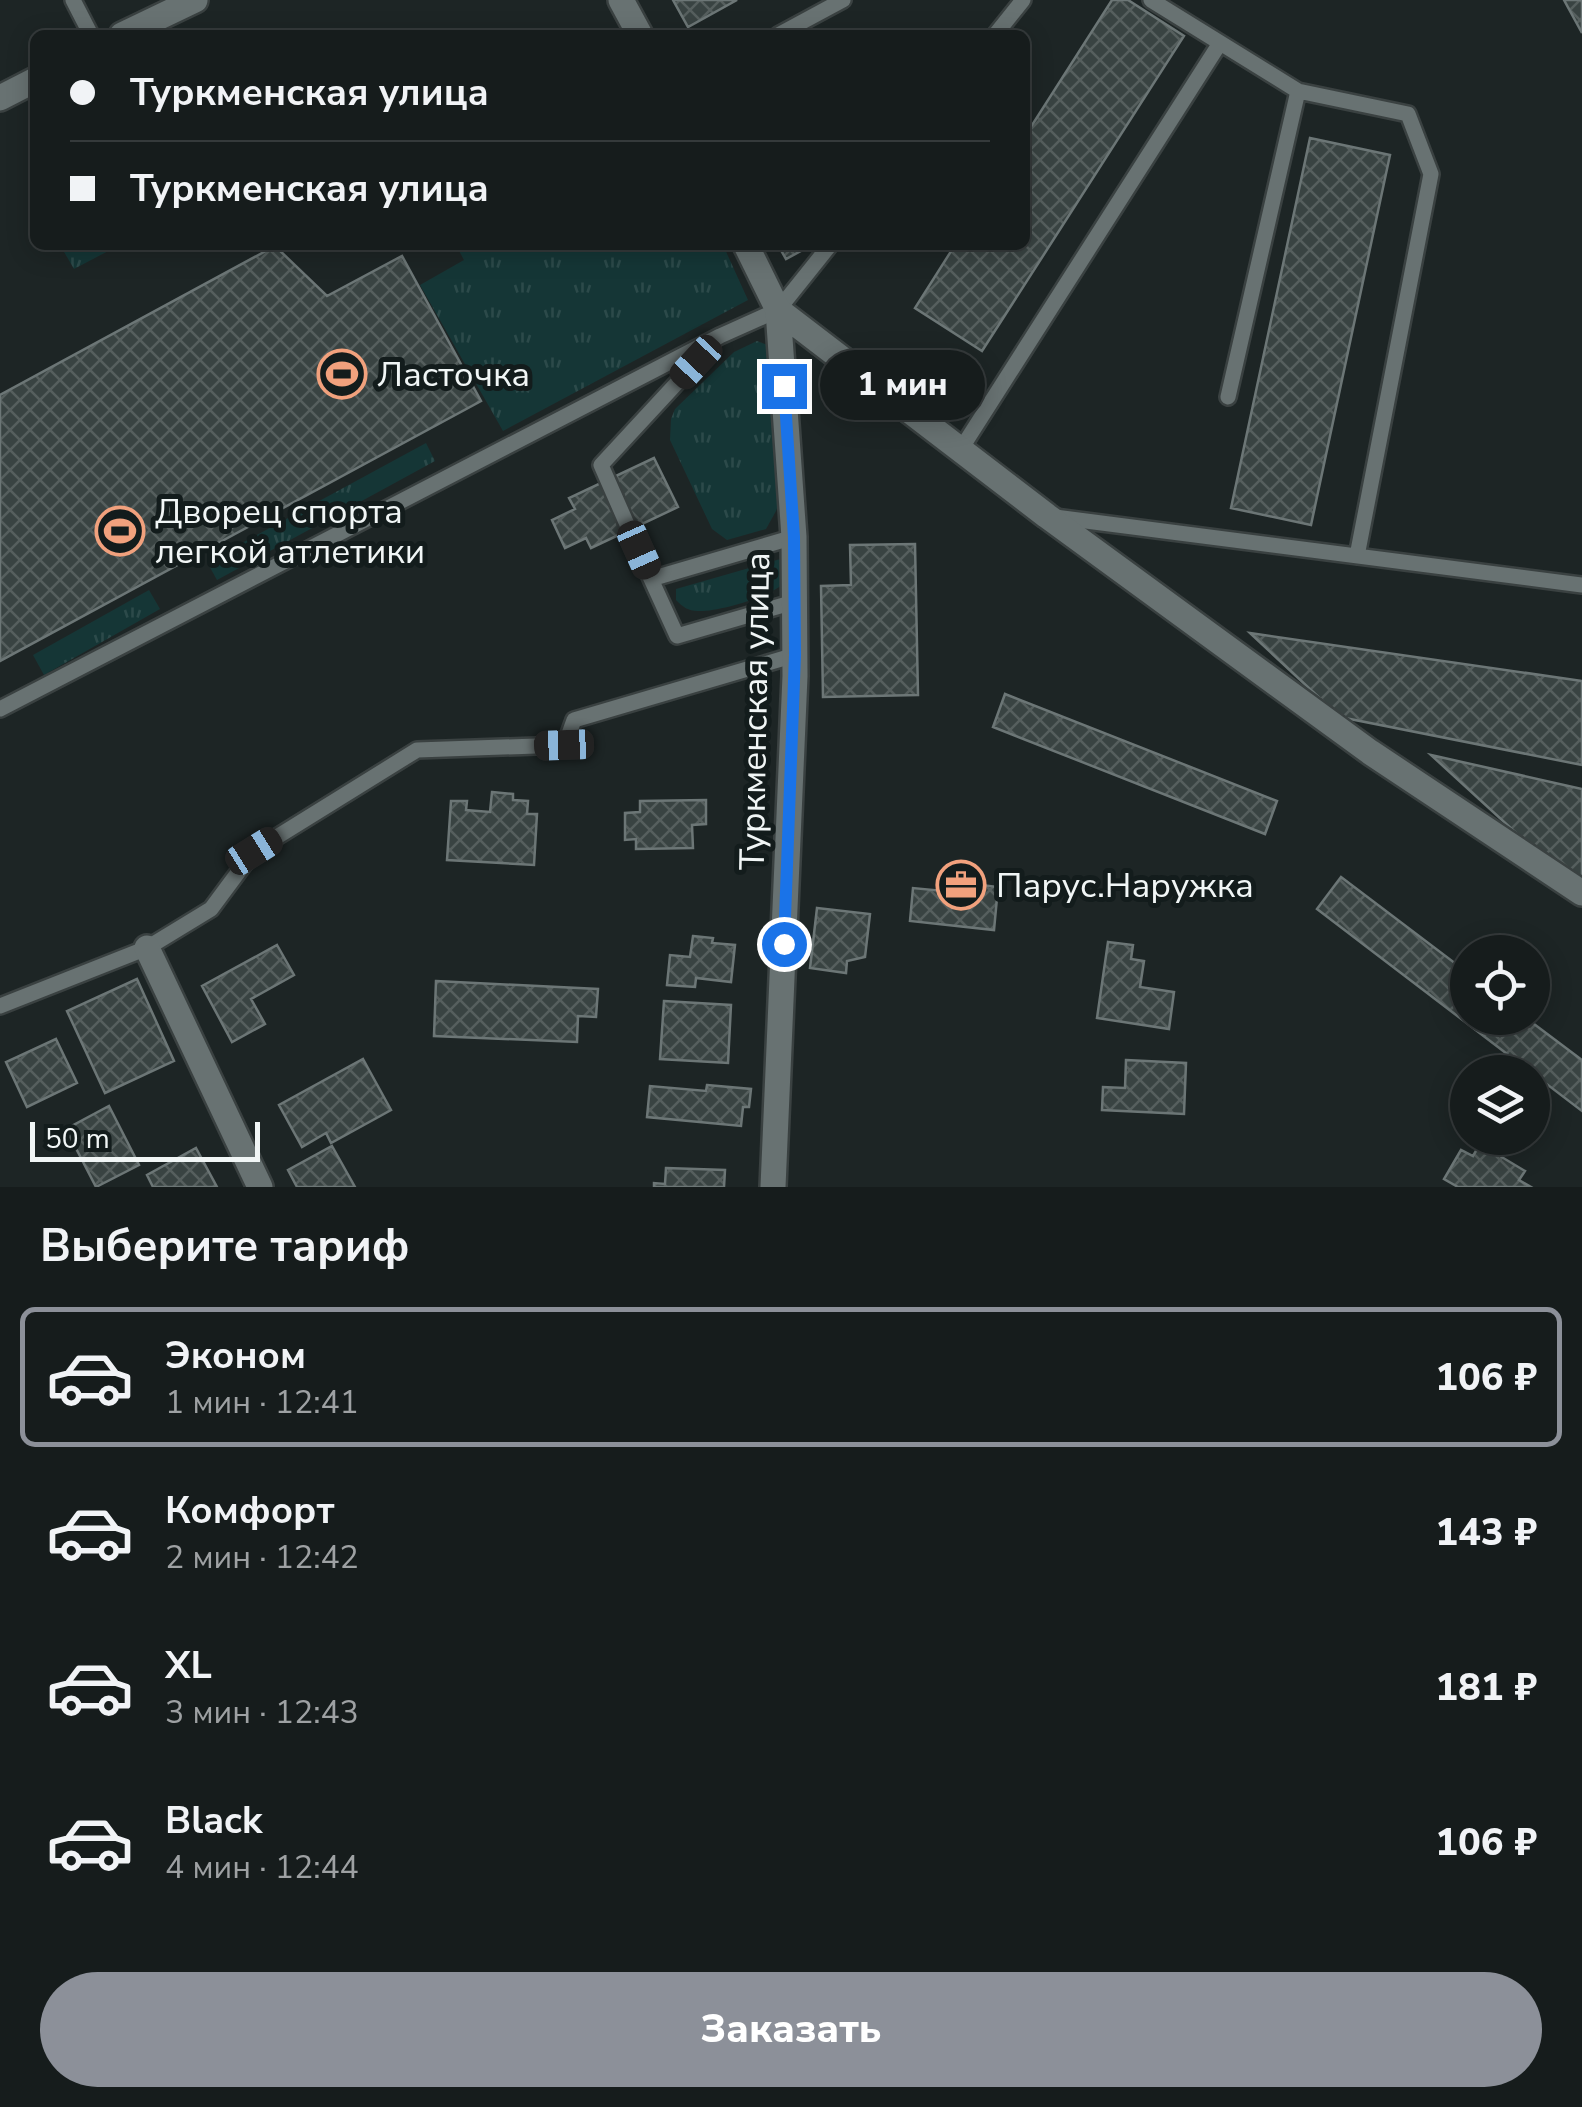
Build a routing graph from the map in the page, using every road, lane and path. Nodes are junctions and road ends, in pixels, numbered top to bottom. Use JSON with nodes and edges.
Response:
{"nodes":[{"id":1,"x":73,"y":0,"type":"edge"},
{"id":2,"x":195,"y":0,"type":"edge"},
{"id":3,"x":621,"y":0,"type":"edge"},
{"id":4,"x":843,"y":0,"type":"edge"},
{"id":5,"x":1023,"y":0,"type":"edge"},
{"id":6,"x":1151,"y":0,"type":"edge"},
{"id":7,"x":88,"y":30,"type":"edge"},
{"id":8,"x":132,"y":30,"type":"edge"},
{"id":9,"x":637,"y":30,"type":"edge"},
{"id":10,"x":787,"y":30,"type":"edge"},
{"id":11,"x":999,"y":30,"type":"edge"},
{"id":12,"x":1220,"y":42,"type":"junction"},
{"id":13,"x":30,"y":83,"type":"edge"},
{"id":14,"x":1298,"y":91,"type":"junction"},
{"id":15,"x":0,"y":98,"type":"edge"},
{"id":16,"x":748,"y":250,"type":"edge"},
{"id":17,"x":826,"y":250,"type":"edge"},
{"id":18,"x":778,"y":310,"type":"junction"},
{"id":19,"x":720,"y":336,"type":"junction"},
{"id":20,"x":1228,"y":397,"type":"dead end"},
{"id":21,"x":960,"y":449,"type":"junction"},
{"id":22,"x":1048,"y":516,"type":"junction"},
{"id":23,"x":794,"y":537,"type":"junction"},
{"id":24,"x":1357,"y":556,"type":"junction"},
{"id":25,"x":651,"y":578,"type":"junction"},
{"id":26,"x":1582,"y":585,"type":"edge"},
{"id":27,"x":794,"y":602,"type":"junction"},
{"id":28,"x":795,"y":655,"type":"junction"},
{"id":29,"x":0,"y":709,"type":"edge"},
{"id":30,"x":1582,"y":893,"type":"edge"},
{"id":31,"x":147,"y":948,"type":"junction"},
{"id":32,"x":0,"y":1006,"type":"edge"},
{"id":33,"x":260,"y":1187,"type":"edge"},
{"id":34,"x":773,"y":1187,"type":"edge"}],
"edges":[{"from":1,"to":7,"type":"lane"},
{"from":2,"to":8,"type":"street"},
{"from":3,"to":9,"type":"street"},
{"from":4,"to":10,"type":"lane"},
{"from":5,"to":11,"type":"lane"},
{"from":6,"to":12,"type":"lane"},
{"from":12,"to":14,"type":"lane"},
{"from":12,"to":21,"type":"lane"},
{"from":13,"to":15,"type":"street"},
{"from":14,"to":20,"type":"lane"},
{"from":14,"to":24,"type":"lane"},
{"from":16,"to":18,"type":"street","name":"Туркменская улица"},
{"from":17,"to":18,"type":"lane"},
{"from":18,"to":19,"type":"lane"},
{"from":18,"to":21,"type":"street"},
{"from":18,"to":23,"type":"street","name":"Туркменская улица"},
{"from":19,"to":25,"type":"lane"},
{"from":19,"to":29,"type":"lane"},
{"from":21,"to":22,"type":"street"},
{"from":22,"to":24,"type":"lane"},
{"from":22,"to":30,"type":"street"},
{"from":23,"to":25,"type":"lane"},
{"from":23,"to":27,"type":"street","name":"Туркменская улица"},
{"from":24,"to":26,"type":"lane"},
{"from":25,"to":27,"type":"lane"},
{"from":27,"to":28,"type":"street","name":"Туркменская улица"},
{"from":28,"to":31,"type":"lane"},
{"from":28,"to":34,"type":"street","name":"Туркменская улица"},
{"from":31,"to":32,"type":"lane"},
{"from":31,"to":33,"type":"street"}]}
